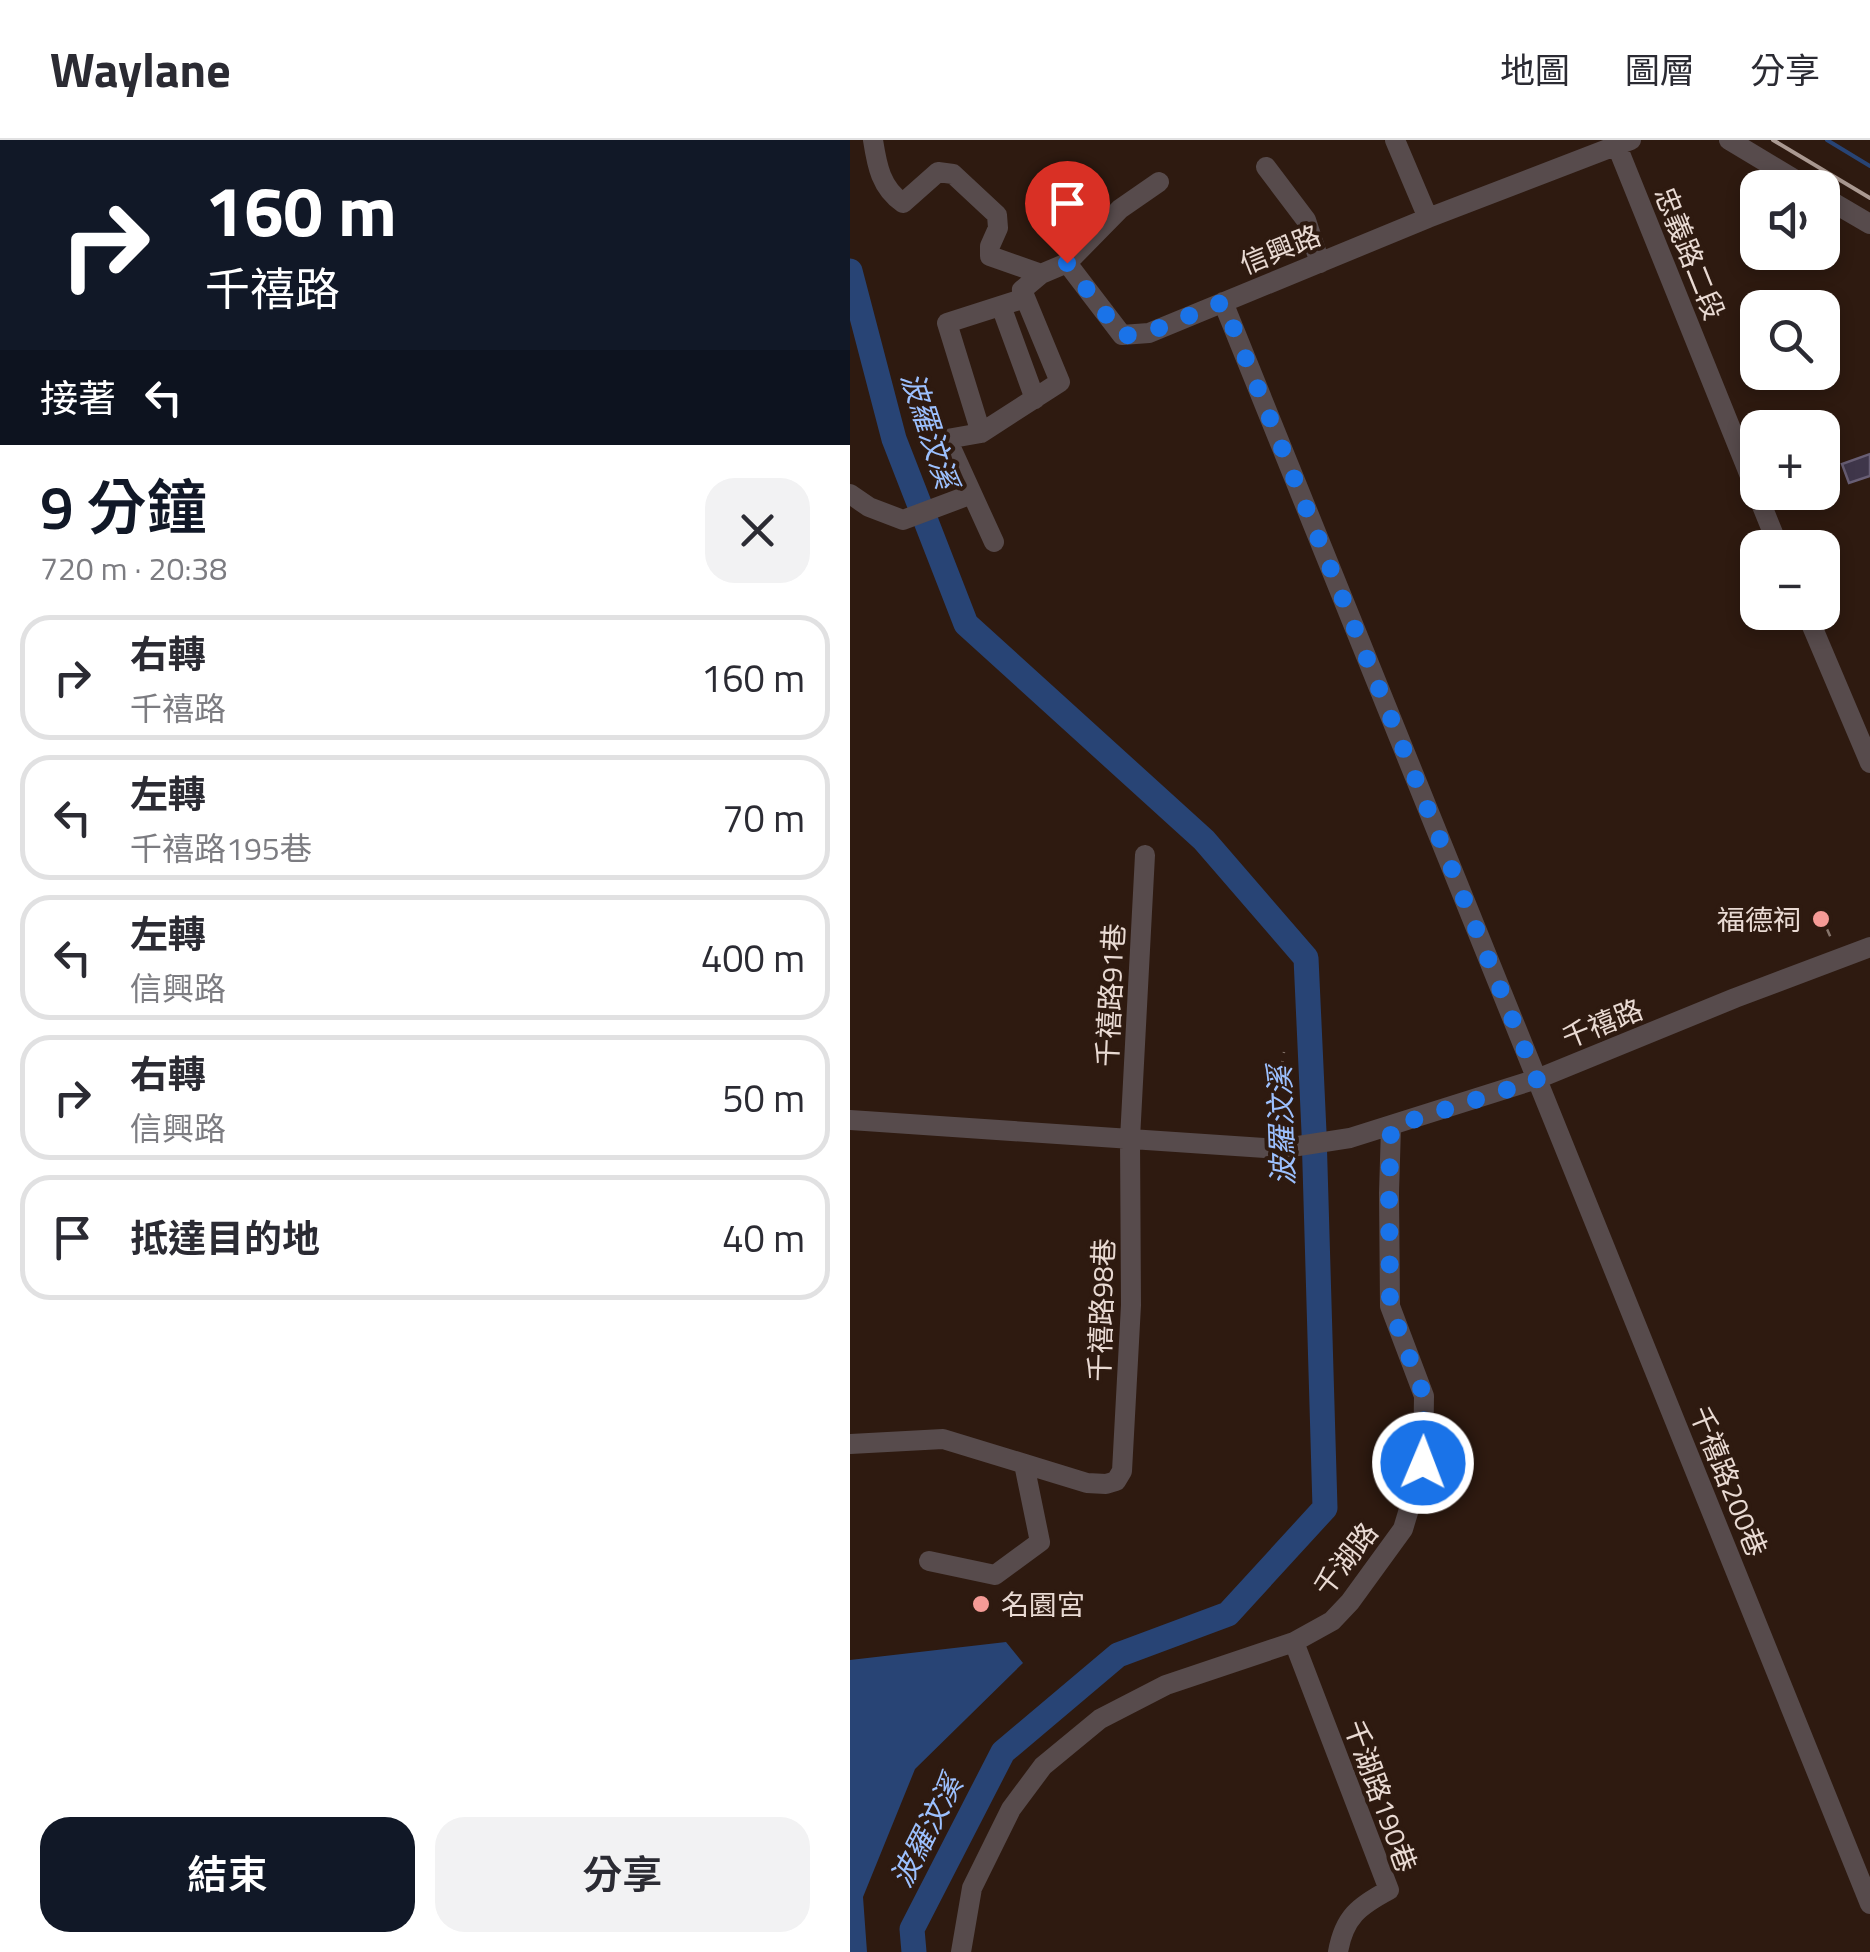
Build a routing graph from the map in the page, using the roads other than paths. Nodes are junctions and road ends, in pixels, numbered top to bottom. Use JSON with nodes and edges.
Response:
{"nodes":[{"id":1,"x":874,"y":140,"type":"edge"},
{"id":2,"x":1395,"y":140,"type":"edge"},
{"id":3,"x":1729,"y":140,"type":"edge"},
{"id":4,"x":1624,"y":143,"type":"edge"},
{"id":5,"x":1266,"y":167,"type":"dead end"},
{"id":6,"x":1779,"y":170,"type":"edge"},
{"id":7,"x":1159,"y":182,"type":"dead end"},
{"id":8,"x":1840,"y":206,"type":"edge"},
{"id":9,"x":1428,"y":218,"type":"junction"},
{"id":10,"x":1870,"y":224,"type":"edge"},
{"id":11,"x":1067,"y":263,"type":"junction"},
{"id":12,"x":1320,"y":263,"type":"junction"},
{"id":13,"x":1041,"y":274,"type":"junction"},
{"id":14,"x":1024,"y":298,"type":"junction"},
{"id":15,"x":1223,"y":302,"type":"junction"},
{"id":16,"x":1002,"y":306,"type":"junction"},
{"id":17,"x":1036,"y":398,"type":"junction"},
{"id":18,"x":981,"y":433,"type":"junction"},
{"id":19,"x":850,"y":494,"type":"edge"},
{"id":20,"x":972,"y":494,"type":"junction"},
{"id":21,"x":1772,"y":530,"type":"edge"},
{"id":22,"x":994,"y":542,"type":"dead end"},
{"id":23,"x":1814,"y":630,"type":"edge"},
{"id":24,"x":1870,"y":763,"type":"edge"},
{"id":25,"x":1145,"y":854,"type":"dead end"},
{"id":26,"x":1870,"y":947,"type":"edge"},
{"id":27,"x":1537,"y":1080,"type":"junction"},
{"id":28,"x":850,"y":1120,"type":"edge"},
{"id":29,"x":1391,"y":1127,"type":"junction"},
{"id":30,"x":1130,"y":1139,"type":"junction"},
{"id":31,"x":850,"y":1444,"type":"edge"},
{"id":32,"x":1024,"y":1464,"type":"junction"},
{"id":33,"x":929,"y":1561,"type":"dead end"},
{"id":34,"x":1294,"y":1642,"type":"junction"},
{"id":35,"x":1870,"y":1904,"type":"edge"},
{"id":36,"x":961,"y":1952,"type":"edge"},
{"id":37,"x":1338,"y":1952,"type":"edge"}],
"edges":[{"from":1,"to":13,"type":"street"},
{"from":2,"to":9,"type":"street"},
{"from":3,"to":6,"type":"street"},
{"from":4,"to":9,"type":"street","name":"信興路"},
{"from":4,"to":21,"type":"street","name":"忠義路二段"},
{"from":5,"to":12,"type":"street"},
{"from":7,"to":11,"type":"street"},
{"from":8,"to":10,"type":"street"},
{"from":9,"to":12,"type":"street","name":"信興路"},
{"from":11,"to":13,"type":"street"},
{"from":11,"to":15,"type":"street","name":"信興路"},
{"from":12,"to":15,"type":"street","name":"信興路"},
{"from":13,"to":14,"type":"street"},
{"from":14,"to":16,"type":"street"},
{"from":14,"to":17,"type":"street"},
{"from":15,"to":27,"type":"street","name":"千禧路200巷"},
{"from":16,"to":17,"type":"street"},
{"from":16,"to":18,"type":"street"},
{"from":17,"to":18,"type":"street"},
{"from":18,"to":20,"type":"street"},
{"from":19,"to":20,"type":"street"},
{"from":20,"to":22,"type":"street"},
{"from":23,"to":24,"type":"street"},
{"from":25,"to":30,"type":"street","name":"千禧路91巷"},
{"from":26,"to":27,"type":"street","name":"千禧路"},
{"from":27,"to":29,"type":"street","name":"千禧路"},
{"from":27,"to":35,"type":"street","name":"千禧路200巷"},
{"from":28,"to":30,"type":"street"},
{"from":29,"to":30,"type":"street","name":"千禧路"},
{"from":29,"to":34,"type":"street","name":"千湖路"},
{"from":30,"to":32,"type":"street","name":"千禧路98巷"},
{"from":31,"to":32,"type":"street"},
{"from":32,"to":33,"type":"street"},
{"from":34,"to":36,"type":"street","name":"千湖路"},
{"from":34,"to":37,"type":"street","name":"千湖路190巷"}]}
